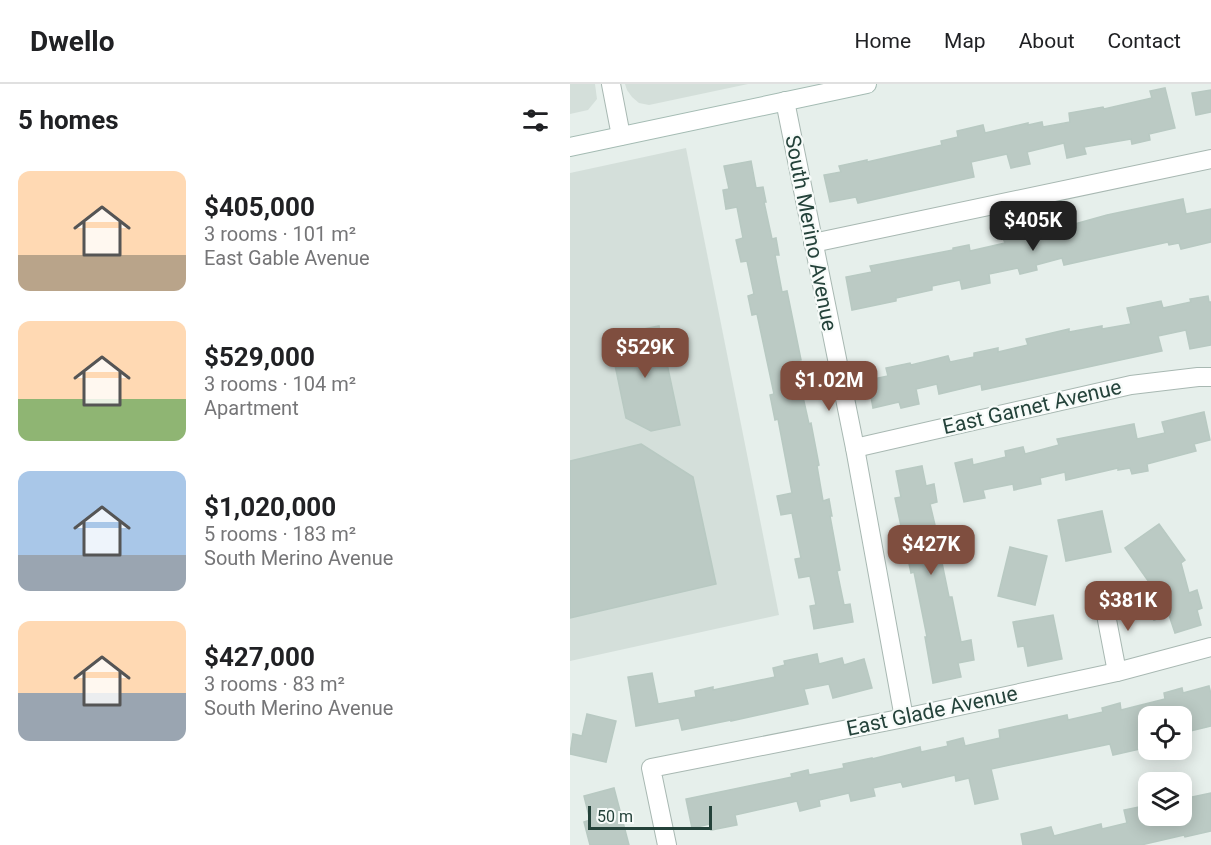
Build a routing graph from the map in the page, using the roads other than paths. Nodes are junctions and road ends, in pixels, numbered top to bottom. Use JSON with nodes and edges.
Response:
{"nodes":[{"id":1,"x":611,"y":84,"type":"edge"},
{"id":2,"x":867,"y":84,"type":"edge"},
{"id":3,"x":785,"y":101,"type":"junction"},
{"id":4,"x":621,"y":136,"type":"junction"},
{"id":5,"x":570,"y":147,"type":"edge"},
{"id":6,"x":1211,"y":159,"type":"edge"},
{"id":7,"x":813,"y":243,"type":"junction"},
{"id":8,"x":1211,"y":377,"type":"edge"},
{"id":9,"x":855,"y":448,"type":"junction"},
{"id":10,"x":1103,"y":599,"type":"dead end"},
{"id":11,"x":1211,"y":647,"type":"edge"},
{"id":12,"x":1118,"y":672,"type":"junction"},
{"id":13,"x":904,"y":718,"type":"junction"},
{"id":14,"x":667,"y":845,"type":"edge"}],
"edges":[{"from":1,"to":4,"type":"street"},
{"from":2,"to":3,"type":"street"},
{"from":3,"to":4,"type":"street"},
{"from":3,"to":7,"type":"street","name":"South Merino Avenue"},
{"from":4,"to":5,"type":"street"},
{"from":6,"to":7,"type":"street"},
{"from":7,"to":9,"type":"street","name":"South Merino Avenue"},
{"from":8,"to":9,"type":"street","name":"East Garnet Avenue"},
{"from":9,"to":13,"type":"street","name":"South Merino Avenue"},
{"from":10,"to":12,"type":"street"},
{"from":11,"to":12,"type":"street","name":"East Glade Avenue"},
{"from":12,"to":13,"type":"street","name":"East Glade Avenue"},
{"from":13,"to":14,"type":"street","name":"East Glade Avenue"}]}
